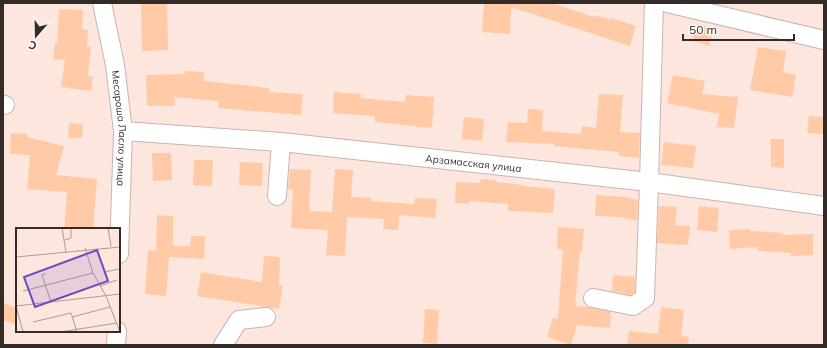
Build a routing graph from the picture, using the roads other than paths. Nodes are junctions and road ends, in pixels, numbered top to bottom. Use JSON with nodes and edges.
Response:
{"nodes":[{"id":1,"x":102,"y":3,"type":"edge"},
{"id":2,"x":654,"y":3,"type":"edge"},
{"id":3,"x":667,"y":3,"type":"edge"},
{"id":4,"x":824,"y":40,"type":"edge"},
{"id":5,"x":123,"y":131,"type":"junction"},
{"id":6,"x":281,"y":142,"type":"junction"},
{"id":7,"x":649,"y":182,"type":"junction"},
{"id":8,"x":277,"y":196,"type":"dead end"},
{"id":9,"x":824,"y":206,"type":"edge"},
{"id":10,"x":120,"y":228,"type":"edge"},
{"id":11,"x":594,"y":298,"type":"dead end"},
{"id":12,"x":266,"y":317,"type":"dead end"},
{"id":13,"x":117,"y":332,"type":"edge"},
{"id":14,"x":116,"y":345,"type":"edge"},
{"id":15,"x":223,"y":345,"type":"edge"}],
"edges":[{"from":1,"to":5,"type":"street","name":"Месароша Ласло улица"},
{"from":2,"to":7,"type":"street"},
{"from":3,"to":4,"type":"street"},
{"from":5,"to":6,"type":"street","name":"Арзамасская улица"},
{"from":5,"to":10,"type":"street","name":"Месароша Ласло улица"},
{"from":6,"to":7,"type":"street","name":"Арзамасская улица"},
{"from":6,"to":8,"type":"street"},
{"from":7,"to":9,"type":"street","name":"Арзамасская улица"},
{"from":7,"to":11,"type":"street"},
{"from":12,"to":15,"type":"street"},
{"from":13,"to":14,"type":"street"}]}
